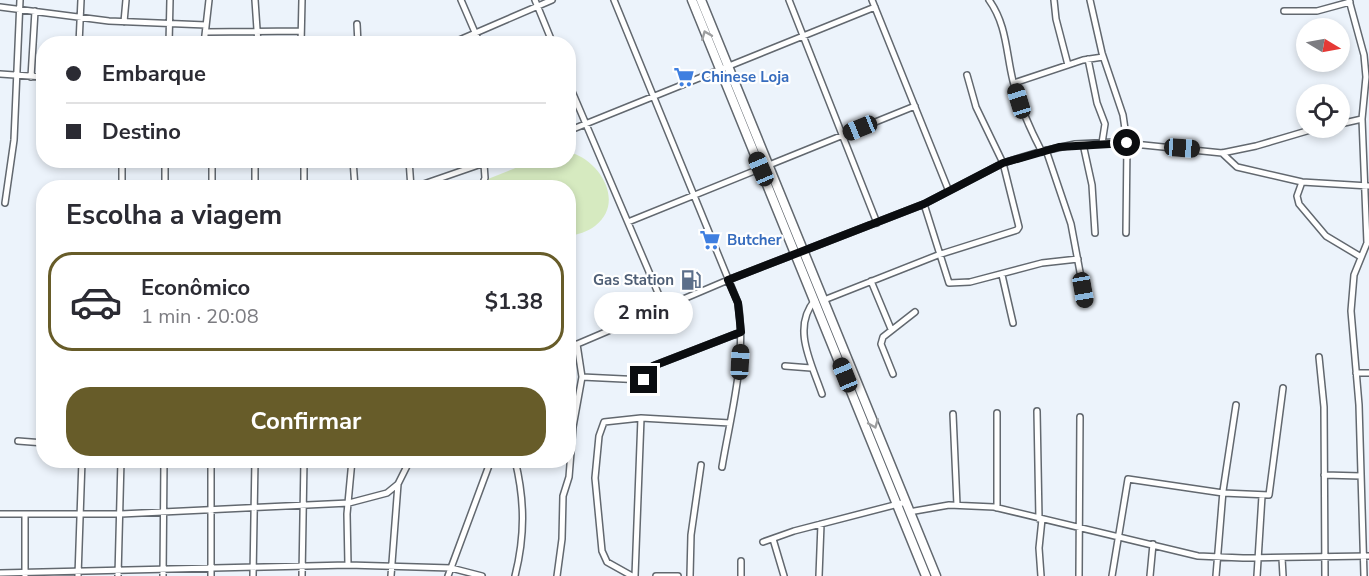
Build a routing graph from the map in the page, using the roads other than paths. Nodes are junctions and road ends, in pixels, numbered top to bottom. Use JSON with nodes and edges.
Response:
{"nodes":[{"id":1,"x":20,"y":0,"type":"edge"},
{"id":2,"x":81,"y":0,"type":"edge"},
{"id":3,"x":126,"y":0,"type":"edge"},
{"id":4,"x":170,"y":0,"type":"edge"},
{"id":5,"x":209,"y":0,"type":"edge"},
{"id":6,"x":255,"y":0,"type":"edge"},
{"id":7,"x":302,"y":0,"type":"edge"},
{"id":8,"x":461,"y":0,"type":"edge"},
{"id":9,"x":552,"y":0,"type":"edge"},
{"id":10,"x":614,"y":0,"type":"edge"},
{"id":11,"x":692,"y":0,"type":"edge"},
{"id":12,"x":701,"y":0,"type":"edge"},
{"id":13,"x":789,"y":0,"type":"edge"},
{"id":14,"x":872,"y":0,"type":"edge"},
{"id":15,"x":989,"y":0,"type":"edge"},
{"id":16,"x":1054,"y":0,"type":"edge"},
{"id":17,"x":1090,"y":0,"type":"edge"},
{"id":18,"x":1350,"y":1,"type":"edge"},
{"id":19,"x":536,"y":3,"type":"edge"},
{"id":20,"x":0,"y":7,"type":"edge"},
{"id":21,"x":874,"y":7,"type":"junction"},
{"id":22,"x":19,"y":9,"type":"junction"},
{"id":23,"x":35,"y":11,"type":"junction"},
{"id":24,"x":1284,"y":11,"type":"dead end"},
{"id":25,"x":80,"y":17,"type":"junction"},
{"id":26,"x":124,"y":22,"type":"junction"},
{"id":27,"x":170,"y":24,"type":"junction"},
{"id":28,"x":357,"y":24,"type":"dead end"},
{"id":29,"x":206,"y":25,"type":"junction"},
{"id":30,"x":206,"y":32,"type":"junction"},
{"id":31,"x":302,"y":32,"type":"junction"},
{"id":32,"x":258,"y":33,"type":"junction"},
{"id":33,"x":476,"y":33,"type":"junction"},
{"id":34,"x":79,"y":36,"type":"edge"},
{"id":35,"x":169,"y":36,"type":"edge"},
{"id":36,"x":205,"y":36,"type":"edge"},
{"id":37,"x":302,"y":36,"type":"edge"},
{"id":38,"x":358,"y":36,"type":"edge"},
{"id":39,"x":469,"y":36,"type":"edge"},
{"id":40,"x":477,"y":36,"type":"edge"},
{"id":41,"x":550,"y":36,"type":"edge"},
{"id":42,"x":803,"y":38,"type":"junction"},
{"id":43,"x":1103,"y":57,"type":"junction"},
{"id":44,"x":1088,"y":59,"type":"junction"},
{"id":45,"x":1068,"y":65,"type":"junction"},
{"id":46,"x":725,"y":69,"type":"junction"},
{"id":47,"x":0,"y":74,"type":"edge"},
{"id":48,"x":15,"y":75,"type":"junction"},
{"id":49,"x":967,"y":75,"type":"dead end"},
{"id":50,"x":31,"y":77,"type":"junction"},
{"id":51,"x":36,"y":77,"type":"edge"},
{"id":52,"x":1014,"y":83,"type":"junction"},
{"id":53,"x":654,"y":99,"type":"junction"},
{"id":54,"x":576,"y":101,"type":"edge"},
{"id":55,"x":915,"y":105,"type":"junction"},
{"id":56,"x":1362,"y":119,"type":"junction"},
{"id":57,"x":1350,"y":122,"type":"edge"},
{"id":58,"x":586,"y":124,"type":"junction"},
{"id":59,"x":576,"y":128,"type":"edge"},
{"id":60,"x":1296,"y":134,"type":"edge"},
{"id":61,"x":841,"y":135,"type":"junction"},
{"id":62,"x":1102,"y":143,"type":"junction"},
{"id":63,"x":1127,"y":143,"type":"junction"},
{"id":64,"x":1083,"y":144,"type":"junction"},
{"id":65,"x":1044,"y":151,"type":"junction"},
{"id":66,"x":1222,"y":153,"type":"junction"},
{"id":67,"x":1003,"y":163,"type":"junction"},
{"id":68,"x":472,"y":168,"type":"edge"},
{"id":69,"x":765,"y":168,"type":"junction"},
{"id":70,"x":436,"y":180,"type":"edge"},
{"id":71,"x":1302,"y":182,"type":"junction"},
{"id":72,"x":1368,"y":186,"type":"edge"},
{"id":73,"x":948,"y":189,"type":"junction"},
{"id":74,"x":694,"y":196,"type":"junction"},
{"id":75,"x":5,"y":203,"type":"dead end"},
{"id":76,"x":924,"y":204,"type":"junction"},
{"id":77,"x":628,"y":222,"type":"junction"},
{"id":78,"x":877,"y":223,"type":"junction"},
{"id":79,"x":1095,"y":233,"type":"dead end"},
{"id":80,"x":1125,"y":233,"type":"dead end"},
{"id":81,"x":800,"y":252,"type":"junction"},
{"id":82,"x":938,"y":255,"type":"junction"},
{"id":83,"x":1361,"y":257,"type":"junction"},
{"id":84,"x":1078,"y":259,"type":"junction"},
{"id":85,"x":1002,"y":275,"type":"junction"},
{"id":86,"x":728,"y":280,"type":"junction"},
{"id":87,"x":871,"y":281,"type":"junction"},
{"id":88,"x":819,"y":300,"type":"junction"},
{"id":89,"x":1086,"y":304,"type":"dead end"},
{"id":90,"x":664,"y":307,"type":"junction"},
{"id":91,"x":915,"y":312,"type":"dead end"},
{"id":92,"x":1013,"y":323,"type":"dead end"},
{"id":93,"x":891,"y":329,"type":"junction"},
{"id":94,"x":741,"y":332,"type":"junction"},
{"id":95,"x":577,"y":344,"type":"joint"},
{"id":96,"x":1319,"y":357,"type":"dead end"},
{"id":97,"x":785,"y":366,"type":"dead end"},
{"id":98,"x":811,"y":368,"type":"junction"},
{"id":99,"x":1356,"y":373,"type":"junction"},
{"id":100,"x":1369,"y":373,"type":"edge"},
{"id":101,"x":893,"y":374,"type":"dead end"},
{"id":102,"x":582,"y":377,"type":"junction"},
{"id":103,"x":1283,"y":388,"type":"dead end"},
{"id":104,"x":822,"y":394,"type":"dead end"},
{"id":105,"x":576,"y":405,"type":"edge"},
{"id":106,"x":1236,"y":405,"type":"dead end"},
{"id":107,"x":1037,"y":411,"type":"dead end"},
{"id":108,"x":997,"y":413,"type":"dead end"},
{"id":109,"x":952,"y":414,"type":"dead end"},
{"id":110,"x":1080,"y":417,"type":"dead end"},
{"id":111,"x":641,"y":418,"type":"junction"},
{"id":112,"x":730,"y":423,"type":"junction"},
{"id":113,"x":18,"y":441,"type":"dead end"},
{"id":114,"x":36,"y":442,"type":"edge"},
{"id":115,"x":701,"y":465,"type":"dead end"},
{"id":116,"x":722,"y":467,"type":"dead end"},
{"id":117,"x":82,"y":468,"type":"edge"},
{"id":118,"x":121,"y":468,"type":"edge"},
{"id":119,"x":164,"y":468,"type":"edge"},
{"id":120,"x":212,"y":468,"type":"edge"},
{"id":121,"x":255,"y":468,"type":"edge"},
{"id":122,"x":304,"y":468,"type":"edge"},
{"id":123,"x":351,"y":468,"type":"edge"},
{"id":124,"x":406,"y":468,"type":"edge"},
{"id":125,"x":487,"y":468,"type":"edge"},
{"id":126,"x":516,"y":468,"type":"edge"},
{"id":127,"x":569,"y":468,"type":"edge"},
{"id":128,"x":1324,"y":475,"type":"junction"},
{"id":129,"x":1361,"y":476,"type":"junction"},
{"id":130,"x":398,"y":484,"type":"junction"},
{"id":131,"x":1223,"y":494,"type":"junction"},
{"id":132,"x":1262,"y":496,"type":"junction"},
{"id":133,"x":349,"y":503,"type":"junction"},
{"id":134,"x":902,"y":504,"type":"junction"},
{"id":135,"x":957,"y":505,"type":"junction"},
{"id":136,"x":303,"y":506,"type":"junction"},
{"id":137,"x":255,"y":507,"type":"junction"},
{"id":138,"x":211,"y":508,"type":"junction"},
{"id":139,"x":997,"y":508,"type":"junction"},
{"id":140,"x":163,"y":512,"type":"junction"},
{"id":141,"x":0,"y":514,"type":"edge"},
{"id":142,"x":25,"y":514,"type":"junction"},
{"id":143,"x":81,"y":514,"type":"junction"},
{"id":144,"x":121,"y":514,"type":"junction"},
{"id":145,"x":906,"y":514,"type":"junction"},
{"id":146,"x":1041,"y":519,"type":"junction"},
{"id":147,"x":821,"y":524,"type":"junction"},
{"id":148,"x":1079,"y":527,"type":"junction"},
{"id":149,"x":1117,"y":535,"type":"junction"},
{"id":150,"x":773,"y":539,"type":"junction"},
{"id":151,"x":763,"y":542,"type":"dead end"},
{"id":152,"x":1153,"y":544,"type":"junction"},
{"id":153,"x":1366,"y":556,"type":"edge"},
{"id":154,"x":1218,"y":557,"type":"junction"},
{"id":155,"x":1259,"y":558,"type":"junction"},
{"id":156,"x":1282,"y":558,"type":"junction"},
{"id":157,"x":1326,"y":558,"type":"junction"},
{"id":158,"x":741,"y":561,"type":"dead end"},
{"id":159,"x":303,"y":565,"type":"junction"},
{"id":160,"x":348,"y":565,"type":"junction"},
{"id":161,"x":392,"y":566,"type":"junction"},
{"id":162,"x":254,"y":567,"type":"junction"},
{"id":163,"x":451,"y":568,"type":"junction"},
{"id":164,"x":0,"y":573,"type":"edge"},
{"id":165,"x":118,"y":573,"type":"edge"},
{"id":166,"x":163,"y":573,"type":"edge"},
{"id":167,"x":211,"y":573,"type":"edge"},
{"id":168,"x":25,"y":574,"type":"edge"},
{"id":169,"x":78,"y":574,"type":"edge"},
{"id":170,"x":253,"y":576,"type":"edge"},
{"id":171,"x":302,"y":576,"type":"edge"},
{"id":172,"x":391,"y":576,"type":"edge"},
{"id":173,"x":448,"y":576,"type":"edge"},
{"id":174,"x":482,"y":576,"type":"edge"},
{"id":175,"x":515,"y":576,"type":"edge"},
{"id":176,"x":557,"y":576,"type":"edge"},
{"id":177,"x":634,"y":576,"type":"edge"},
{"id":178,"x":656,"y":576,"type":"edge"},
{"id":179,"x":678,"y":576,"type":"edge"},
{"id":180,"x":690,"y":576,"type":"edge"},
{"id":181,"x":741,"y":576,"type":"edge"},
{"id":182,"x":784,"y":576,"type":"edge"},
{"id":183,"x":819,"y":576,"type":"edge"},
{"id":184,"x":926,"y":576,"type":"edge"},
{"id":185,"x":936,"y":576,"type":"edge"},
{"id":186,"x":1041,"y":576,"type":"edge"},
{"id":187,"x":1078,"y":576,"type":"edge"},
{"id":188,"x":1112,"y":576,"type":"edge"},
{"id":189,"x":1150,"y":576,"type":"edge"},
{"id":190,"x":1216,"y":576,"type":"edge"},
{"id":191,"x":1257,"y":576,"type":"edge"},
{"id":192,"x":1283,"y":576,"type":"edge"},
{"id":193,"x":1325,"y":576,"type":"edge"},
{"id":194,"x":1364,"y":576,"type":"edge"}],
"edges":[{"from":1,"to":22,"type":"street"},
{"from":2,"to":25,"type":"street"},
{"from":3,"to":26,"type":"street"},
{"from":4,"to":27,"type":"street"},
{"from":5,"to":29,"type":"street"},
{"from":6,"to":32,"type":"street"},
{"from":7,"to":31,"type":"street"},
{"from":8,"to":33,"type":"street"},
{"from":9,"to":19,"type":"street"},
{"from":10,"to":53,"type":"street"},
{"from":46,"to":11,"type":"main road","one_way":true},
{"from":12,"to":46,"type":"main road"},
{"from":13,"to":42,"type":"street"},
{"from":14,"to":21,"type":"street"},
{"from":15,"to":52,"type":"street"},
{"from":16,"to":45,"type":"street"},
{"from":17,"to":43,"type":"street"},
{"from":18,"to":24,"type":"street"},
{"from":18,"to":56,"type":"street"},
{"from":19,"to":33,"type":"street"},
{"from":19,"to":41,"type":"street"},
{"from":20,"to":22,"type":"street"},
{"from":21,"to":42,"type":"street"},
{"from":21,"to":55,"type":"street"},
{"from":22,"to":23,"type":"street"},
{"from":22,"to":48,"type":"street"},
{"from":23,"to":25,"type":"street"},
{"from":23,"to":50,"type":"street"},
{"from":25,"to":26,"type":"street"},
{"from":25,"to":34,"type":"street"},
{"from":26,"to":27,"type":"street"},
{"from":27,"to":29,"type":"street"},
{"from":27,"to":35,"type":"street"},
{"from":28,"to":38,"type":"street"},
{"from":29,"to":30,"type":"street"},
{"from":30,"to":32,"type":"street"},
{"from":30,"to":36,"type":"street"},
{"from":31,"to":32,"type":"street"},
{"from":31,"to":37,"type":"street"},
{"from":33,"to":39,"type":"street"},
{"from":33,"to":40,"type":"street"},
{"from":42,"to":46,"type":"street"},
{"from":42,"to":61,"type":"street"},
{"from":43,"to":44,"type":"street"},
{"from":43,"to":63,"type":"street"},
{"from":44,"to":45,"type":"street"},
{"from":44,"to":62,"type":"street"},
{"from":45,"to":52,"type":"street"},
{"from":46,"to":53,"type":"street"},
{"from":46,"to":69,"type":"main road"},
{"from":47,"to":48,"type":"street"},
{"from":48,"to":50,"type":"street"},
{"from":48,"to":75,"type":"street"},
{"from":49,"to":67,"type":"street"},
{"from":50,"to":51,"type":"street"},
{"from":52,"to":65,"type":"street"},
{"from":53,"to":58,"type":"street"},
{"from":53,"to":74,"type":"street"},
{"from":54,"to":58,"type":"street"},
{"from":55,"to":61,"type":"street"},
{"from":55,"to":73,"type":"street"},
{"from":56,"to":57,"type":"street"},
{"from":56,"to":72,"type":"street"},
{"from":58,"to":59,"type":"street"},
{"from":58,"to":77,"type":"street"},
{"from":60,"to":66,"type":"street"},
{"from":61,"to":69,"type":"street"},
{"from":61,"to":78,"type":"street"},
{"from":62,"to":63,"type":"street"},
{"from":62,"to":64,"type":"street"},
{"from":63,"to":66,"type":"street"},
{"from":63,"to":80,"type":"street"},
{"from":64,"to":65,"type":"street"},
{"from":64,"to":79,"type":"street"},
{"from":65,"to":67,"type":"street"},
{"from":65,"to":84,"type":"street"},
{"from":66,"to":71,"type":"street"},
{"from":67,"to":73,"type":"street"},
{"from":67,"to":82,"type":"street"},
{"from":68,"to":70,"type":"street"},
{"from":69,"to":74,"type":"street"},
{"from":69,"to":81,"type":"main road"},
{"from":71,"to":72,"type":"street"},
{"from":71,"to":83,"type":"street"},
{"from":72,"to":83,"type":"street"},
{"from":73,"to":76,"type":"street"},
{"from":74,"to":77,"type":"street"},
{"from":74,"to":86,"type":"street"},
{"from":76,"to":78,"type":"street"},
{"from":76,"to":82,"type":"street"},
{"from":77,"to":90,"type":"street"},
{"from":78,"to":81,"type":"street"},
{"from":81,"to":86,"type":"street"},
{"from":81,"to":88,"type":"main road"},
{"from":82,"to":85,"type":"street"},
{"from":82,"to":87,"type":"street"},
{"from":83,"to":99,"type":"street"},
{"from":84,"to":85,"type":"street"},
{"from":84,"to":89,"type":"street"},
{"from":85,"to":92,"type":"street"},
{"from":86,"to":90,"type":"street"},
{"from":86,"to":94,"type":"street"},
{"from":87,"to":88,"type":"street"},
{"from":87,"to":93,"type":"street"},
{"from":88,"to":98,"type":"street"},
{"from":88,"to":134,"type":"main road"},
{"from":90,"to":95,"type":"street"},
{"from":91,"to":93,"type":"street"},
{"from":93,"to":101,"type":"street"},
{"from":94,"to":102,"type":"street"},
{"from":94,"to":112,"type":"street"},
{"from":95,"to":102,"type":"street"},
{"from":96,"to":128,"type":"street"},
{"from":97,"to":98,"type":"street"},
{"from":98,"to":104,"type":"street"},
{"from":99,"to":100,"type":"street"},
{"from":99,"to":129,"type":"street"},
{"from":102,"to":105,"type":"street"},
{"from":103,"to":132,"type":"street"},
{"from":106,"to":131,"type":"street"},
{"from":107,"to":146,"type":"street"},
{"from":108,"to":139,"type":"street"},
{"from":109,"to":135,"type":"street"},
{"from":110,"to":148,"type":"street"},
{"from":111,"to":112,"type":"street"},
{"from":111,"to":177,"type":"street"},
{"from":111,"to":177,"type":"street"},
{"from":112,"to":116,"type":"street"},
{"from":113,"to":114,"type":"street"},
{"from":115,"to":180,"type":"street"},
{"from":117,"to":143,"type":"street"},
{"from":118,"to":144,"type":"street"},
{"from":119,"to":140,"type":"street"},
{"from":120,"to":138,"type":"street"},
{"from":121,"to":137,"type":"street"},
{"from":122,"to":136,"type":"street"},
{"from":123,"to":133,"type":"street"},
{"from":124,"to":130,"type":"street"},
{"from":125,"to":163,"type":"street"},
{"from":126,"to":175,"type":"street"},
{"from":127,"to":176,"type":"street"},
{"from":128,"to":129,"type":"street"},
{"from":128,"to":157,"type":"street"},
{"from":129,"to":153,"type":"street"},
{"from":130,"to":133,"type":"street"},
{"from":130,"to":161,"type":"street"},
{"from":131,"to":132,"type":"street"},
{"from":131,"to":149,"type":"street"},
{"from":131,"to":154,"type":"street"},
{"from":132,"to":155,"type":"street"},
{"from":133,"to":136,"type":"street"},
{"from":133,"to":160,"type":"street"},
{"from":134,"to":145,"type":"main road"},
{"from":134,"to":147,"type":"street"},
{"from":135,"to":139,"type":"street"},
{"from":135,"to":145,"type":"street"},
{"from":136,"to":137,"type":"street"},
{"from":136,"to":159,"type":"street"},
{"from":137,"to":138,"type":"street"},
{"from":137,"to":162,"type":"street"},
{"from":138,"to":140,"type":"street"},
{"from":138,"to":167,"type":"street"},
{"from":139,"to":146,"type":"street"},
{"from":140,"to":144,"type":"street"},
{"from":140,"to":166,"type":"street"},
{"from":141,"to":142,"type":"street"},
{"from":142,"to":143,"type":"street"},
{"from":142,"to":168,"type":"street"},
{"from":143,"to":144,"type":"street"},
{"from":143,"to":169,"type":"street"},
{"from":144,"to":165,"type":"street"},
{"from":145,"to":184,"type":"main road"},
{"from":145,"to":185,"type":"main road"},
{"from":146,"to":148,"type":"street"},
{"from":146,"to":186,"type":"street"},
{"from":147,"to":150,"type":"street"},
{"from":147,"to":183,"type":"street"},
{"from":148,"to":149,"type":"street"},
{"from":148,"to":187,"type":"street"},
{"from":149,"to":152,"type":"street"},
{"from":149,"to":188,"type":"street"},
{"from":150,"to":151,"type":"street"},
{"from":150,"to":182,"type":"street"},
{"from":152,"to":154,"type":"street"},
{"from":152,"to":189,"type":"street"},
{"from":153,"to":157,"type":"street"},
{"from":153,"to":194,"type":"street"},
{"from":154,"to":155,"type":"street"},
{"from":154,"to":190,"type":"street"},
{"from":155,"to":156,"type":"street"},
{"from":155,"to":191,"type":"street"},
{"from":156,"to":157,"type":"street"},
{"from":156,"to":192,"type":"street"},
{"from":157,"to":193,"type":"street"},
{"from":158,"to":181,"type":"street"},
{"from":159,"to":160,"type":"street"},
{"from":159,"to":162,"type":"street"},
{"from":159,"to":171,"type":"street"},
{"from":160,"to":161,"type":"street"},
{"from":161,"to":163,"type":"street"},
{"from":161,"to":172,"type":"street"},
{"from":162,"to":167,"type":"street"},
{"from":162,"to":170,"type":"street"},
{"from":163,"to":173,"type":"street"},
{"from":163,"to":174,"type":"street"},
{"from":164,"to":168,"type":"street"},
{"from":165,"to":166,"type":"street"},
{"from":165,"to":169,"type":"street"},
{"from":166,"to":167,"type":"street"},
{"from":168,"to":169,"type":"street"},
{"from":178,"to":179,"type":"street"}]}
